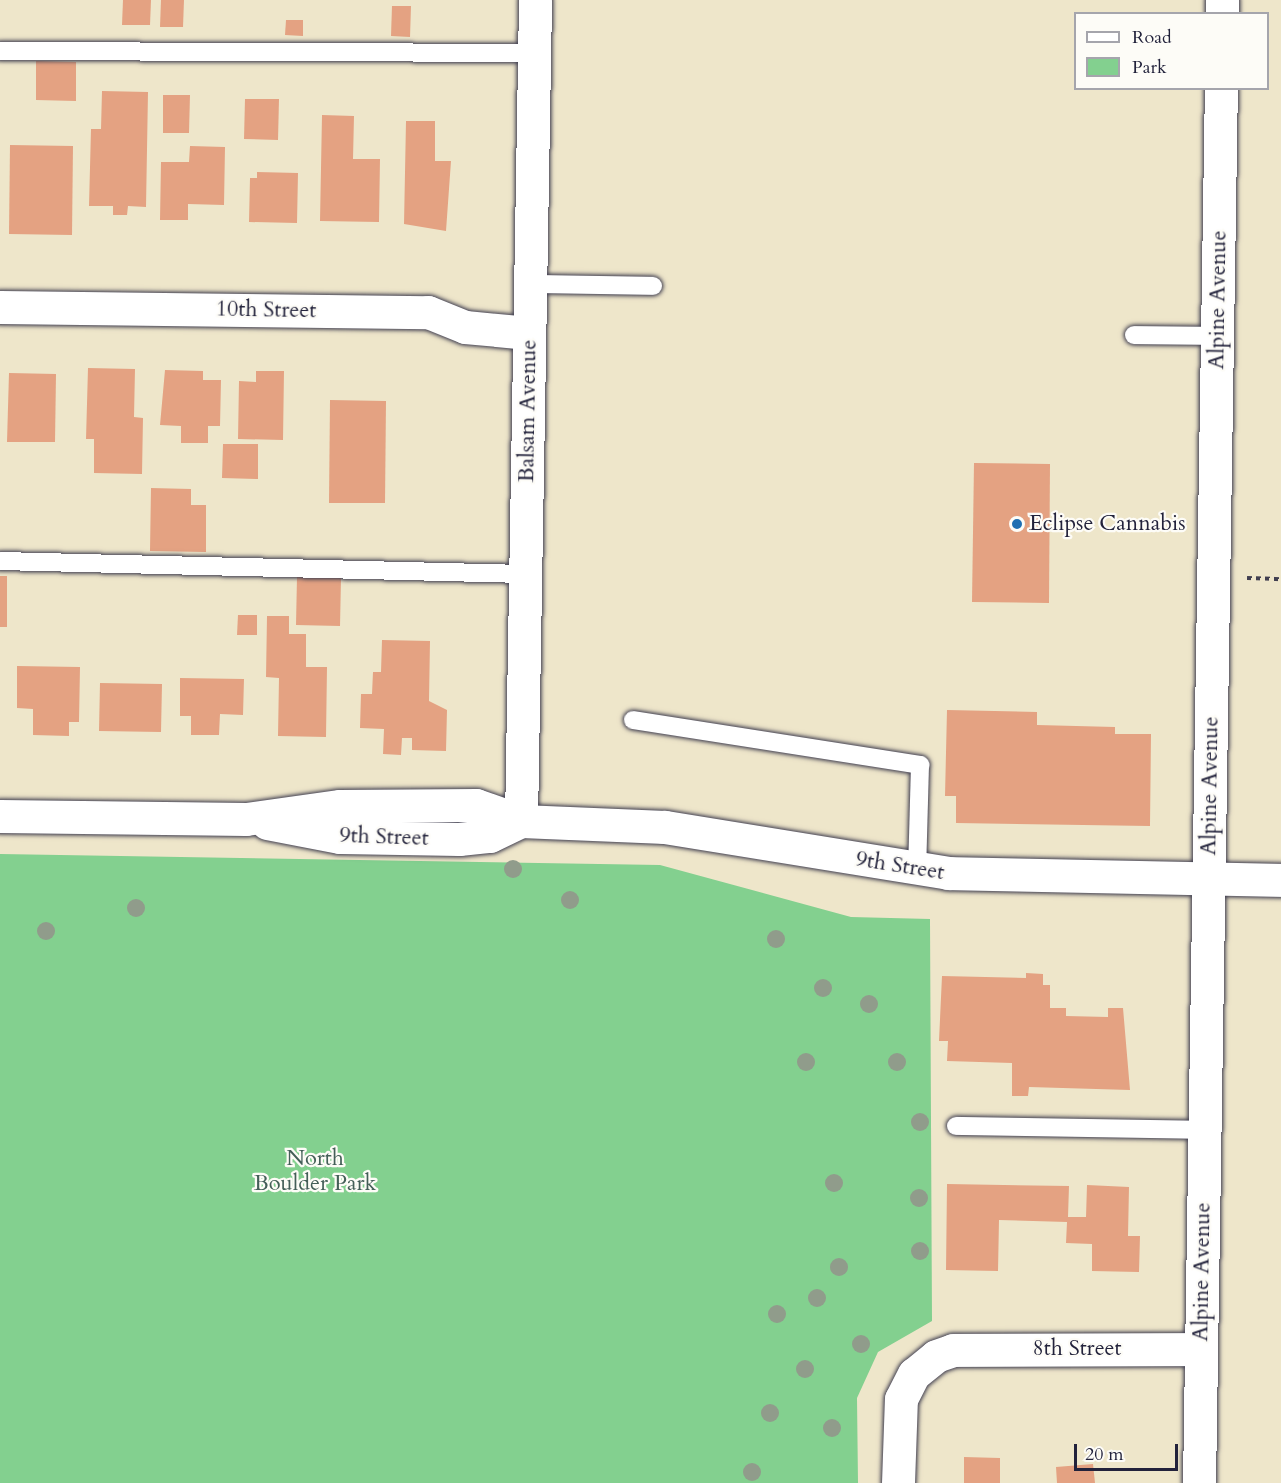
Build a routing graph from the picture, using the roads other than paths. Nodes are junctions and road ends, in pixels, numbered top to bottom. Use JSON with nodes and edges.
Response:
{"nodes":[{"id":1,"x":535,"y":0,"type":"edge"},
{"id":2,"x":0,"y":51,"type":"edge"},
{"id":3,"x":534,"y":53,"type":"junction"},
{"id":4,"x":1221,"y":90,"type":"edge"},
{"id":5,"x":530,"y":284,"type":"junction"},
{"id":6,"x":653,"y":286,"type":"dead end"},
{"id":7,"x":0,"y":307,"type":"edge"},
{"id":8,"x":529,"y":333,"type":"junction"},
{"id":9,"x":1134,"y":335,"type":"dead end"},
{"id":10,"x":1217,"y":336,"type":"junction"},
{"id":11,"x":0,"y":561,"type":"edge"},
{"id":12,"x":526,"y":574,"type":"junction"},
{"id":13,"x":633,"y":720,"type":"dead end"},
{"id":14,"x":0,"y":816,"type":"edge"},
{"id":15,"x":521,"y":821,"type":"junction"},
{"id":16,"x":917,"y":870,"type":"junction"},
{"id":17,"x":1209,"y":880,"type":"junction"},
{"id":18,"x":1281,"y":880,"type":"edge"},
{"id":19,"x":956,"y":1126,"type":"dead end"},
{"id":20,"x":1204,"y":1130,"type":"junction"},
{"id":21,"x":1201,"y":1349,"type":"junction"},
{"id":22,"x":898,"y":1483,"type":"edge"},
{"id":23,"x":1199,"y":1483,"type":"edge"}],
"edges":[{"from":1,"to":3,"type":"street","name":"Balsam Avenue"},
{"from":2,"to":3,"type":"lane"},
{"from":3,"to":5,"type":"street","name":"Balsam Avenue"},
{"from":4,"to":10,"type":"street","name":"Alpine Avenue"},
{"from":5,"to":6,"type":"lane"},
{"from":5,"to":8,"type":"street","name":"Balsam Avenue"},
{"from":7,"to":8,"type":"street","name":"10th Street"},
{"from":8,"to":12,"type":"street","name":"Balsam Avenue"},
{"from":9,"to":10,"type":"lane"},
{"from":10,"to":17,"type":"street","name":"Alpine Avenue"},
{"from":11,"to":12,"type":"lane"},
{"from":12,"to":15,"type":"street","name":"Balsam Avenue"},
{"from":13,"to":16,"type":"lane"},
{"from":14,"to":15,"type":"street","name":"9th Street"},
{"from":15,"to":16,"type":"street","name":"9th Street"},
{"from":16,"to":17,"type":"street","name":"9th Street"},
{"from":17,"to":18,"type":"street","name":"9th Street"},
{"from":17,"to":20,"type":"street","name":"Alpine Avenue"},
{"from":19,"to":20,"type":"lane"},
{"from":20,"to":21,"type":"street","name":"Alpine Avenue"},
{"from":21,"to":22,"type":"street","name":"8th Street"},
{"from":21,"to":23,"type":"street","name":"Alpine Avenue"}]}
